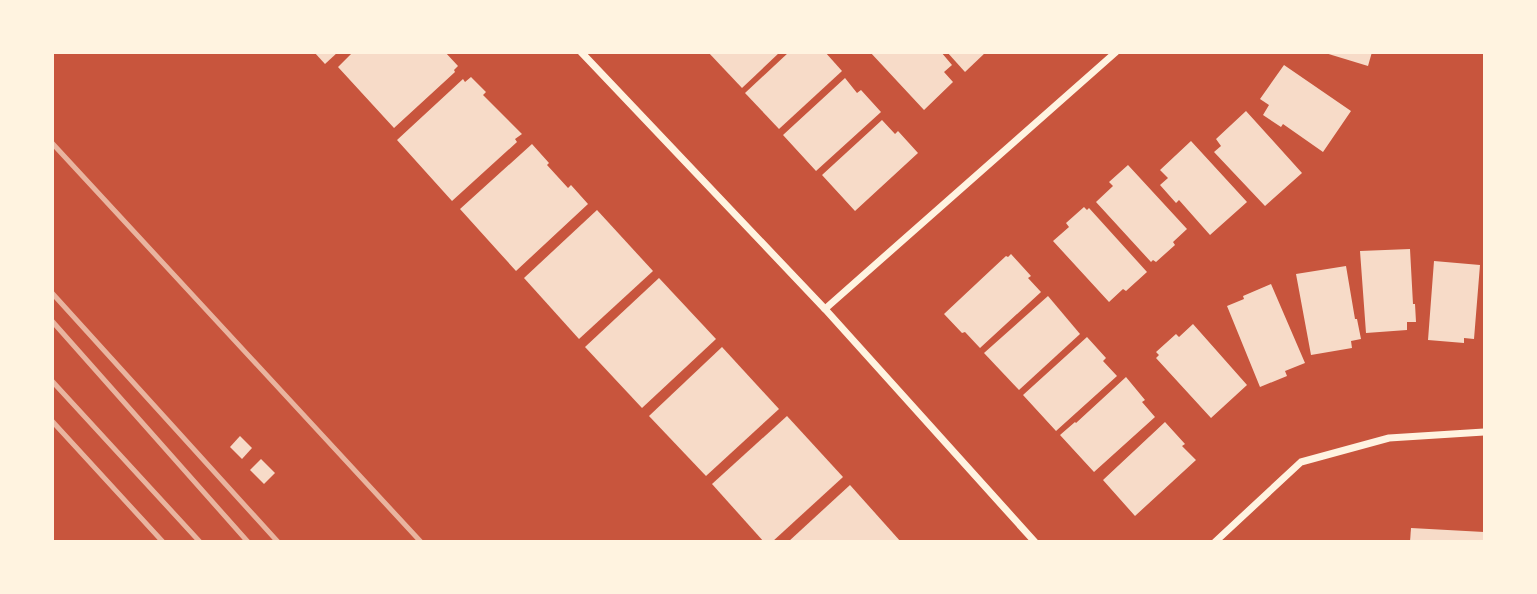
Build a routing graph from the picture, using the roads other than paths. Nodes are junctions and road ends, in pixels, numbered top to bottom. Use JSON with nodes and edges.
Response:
{"nodes":[{"id":1,"x":581,"y":52,"type":"edge"},
{"id":2,"x":1116,"y":52,"type":"edge"},
{"id":3,"x":825,"y":309,"type":"junction"},
{"id":4,"x":1485,"y":432,"type":"edge"},
{"id":5,"x":1035,"y":541,"type":"edge"},
{"id":6,"x":1215,"y":541,"type":"edge"}],
"edges":[{"from":1,"to":3,"type":"street"},
{"from":2,"to":3,"type":"street"},
{"from":3,"to":5,"type":"street"},
{"from":4,"to":6,"type":"street"}]}
